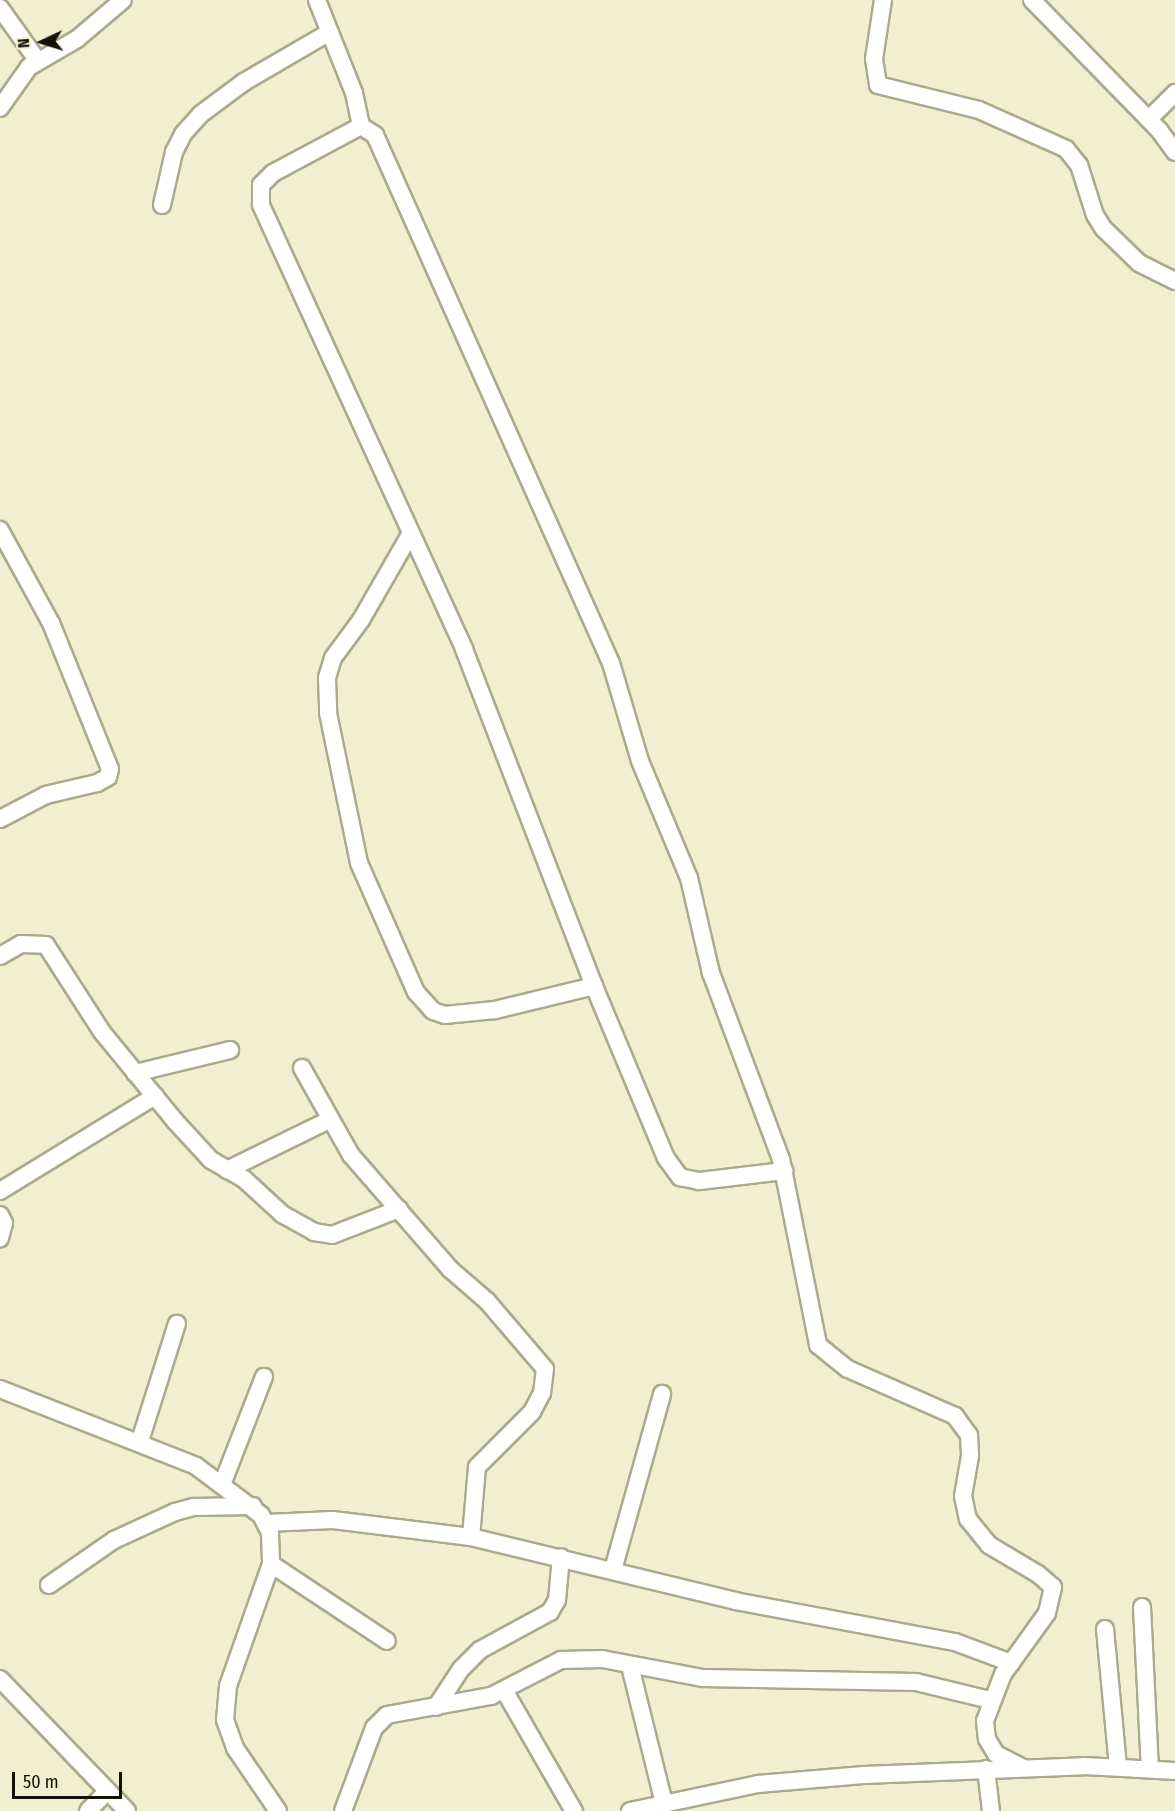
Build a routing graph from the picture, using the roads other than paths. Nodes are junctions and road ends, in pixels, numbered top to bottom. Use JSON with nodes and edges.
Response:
{"nodes":[{"id":1,"x":123,"y":0,"type":"edge"},
{"id":2,"x":317,"y":0,"type":"edge"},
{"id":3,"x":884,"y":0,"type":"edge"},
{"id":4,"x":1032,"y":0,"type":"edge"},
{"id":5,"x":0,"y":8,"type":"edge"},
{"id":6,"x":330,"y":32,"type":"junction"},
{"id":7,"x":38,"y":61,"type":"junction"},
{"id":8,"x":1175,"y":93,"type":"edge"},
{"id":9,"x":0,"y":108,"type":"edge"},
{"id":10,"x":1149,"y":119,"type":"junction"},
{"id":11,"x":361,"y":126,"type":"junction"},
{"id":12,"x":1175,"y":152,"type":"edge"},
{"id":13,"x":162,"y":205,"type":"dead end"},
{"id":14,"x":1175,"y":281,"type":"edge"},
{"id":15,"x":0,"y":530,"type":"edge"},
{"id":16,"x":411,"y":533,"type":"junction"},
{"id":17,"x":0,"y":819,"type":"edge"},
{"id":18,"x":0,"y":956,"type":"edge"},
{"id":19,"x":594,"y":986,"type":"junction"},
{"id":20,"x":230,"y":1050,"type":"dead end"},
{"id":21,"x":302,"y":1068,"type":"dead end"},
{"id":22,"x":135,"y":1073,"type":"junction"},
{"id":23,"x":154,"y":1096,"type":"junction"},
{"id":24,"x":329,"y":1120,"type":"junction"},
{"id":25,"x":227,"y":1170,"type":"junction"},
{"id":26,"x":784,"y":1171,"type":"junction"},
{"id":27,"x":0,"y":1191,"type":"edge"},
{"id":28,"x":399,"y":1209,"type":"junction"},
{"id":29,"x":0,"y":1215,"type":"edge"},
{"id":30,"x":0,"y":1238,"type":"edge"},
{"id":31,"x":177,"y":1324,"type":"dead end"},
{"id":32,"x":264,"y":1377,"type":"dead end"},
{"id":33,"x":0,"y":1389,"type":"edge"},
{"id":34,"x":662,"y":1394,"type":"dead end"},
{"id":35,"x":140,"y":1441,"type":"junction"},
{"id":36,"x":223,"y":1482,"type":"junction"},
{"id":37,"x":254,"y":1506,"type":"junction"},
{"id":38,"x":266,"y":1523,"type":"junction"},
{"id":39,"x":471,"y":1537,"type":"junction"},
{"id":40,"x":561,"y":1557,"type":"junction"},
{"id":41,"x":271,"y":1564,"type":"junction"},
{"id":42,"x":613,"y":1570,"type":"junction"},
{"id":43,"x":49,"y":1585,"type":"dead end"},
{"id":44,"x":1142,"y":1607,"type":"dead end"},
{"id":45,"x":1105,"y":1629,"type":"dead end"},
{"id":46,"x":387,"y":1641,"type":"dead end"},
{"id":47,"x":1011,"y":1664,"type":"junction"},
{"id":48,"x":630,"y":1666,"type":"junction"},
{"id":49,"x":0,"y":1678,"type":"edge"},
{"id":50,"x":504,"y":1690,"type":"junction"},
{"id":51,"x":990,"y":1700,"type":"junction"},
{"id":52,"x":436,"y":1707,"type":"junction"},
{"id":53,"x":1118,"y":1766,"type":"junction"},
{"id":54,"x":1024,"y":1768,"type":"junction"},
{"id":55,"x":1150,"y":1768,"type":"junction"},
{"id":56,"x":986,"y":1769,"type":"junction"},
{"id":57,"x":1175,"y":1771,"type":"edge"},
{"id":58,"x":107,"y":1791,"type":"junction"},
{"id":59,"x":664,"y":1803,"type":"junction"},
{"id":60,"x":88,"y":1811,"type":"edge"},
{"id":61,"x":127,"y":1811,"type":"edge"},
{"id":62,"x":278,"y":1811,"type":"edge"},
{"id":63,"x":343,"y":1811,"type":"edge"},
{"id":64,"x":574,"y":1811,"type":"edge"},
{"id":65,"x":630,"y":1811,"type":"edge"},
{"id":66,"x":991,"y":1811,"type":"edge"}],
"edges":[{"from":1,"to":7,"type":"street"},
{"from":2,"to":6,"type":"street"},
{"from":3,"to":14,"type":"street"},
{"from":4,"to":10,"type":"street"},
{"from":5,"to":7,"type":"street"},
{"from":6,"to":11,"type":"street"},
{"from":6,"to":13,"type":"street"},
{"from":7,"to":9,"type":"street"},
{"from":8,"to":10,"type":"street"},
{"from":10,"to":12,"type":"street"},
{"from":11,"to":16,"type":"street"},
{"from":11,"to":26,"type":"street"},
{"from":15,"to":17,"type":"street"},
{"from":16,"to":19,"type":"street"},
{"from":16,"to":19,"type":"street"},
{"from":18,"to":22,"type":"street"},
{"from":19,"to":26,"type":"street"},
{"from":20,"to":22,"type":"street"},
{"from":21,"to":24,"type":"street"},
{"from":22,"to":23,"type":"street"},
{"from":23,"to":25,"type":"street"},
{"from":23,"to":27,"type":"street"},
{"from":24,"to":25,"type":"street"},
{"from":24,"to":28,"type":"street"},
{"from":25,"to":28,"type":"street"},
{"from":26,"to":47,"type":"street"},
{"from":28,"to":39,"type":"street"},
{"from":29,"to":30,"type":"street"},
{"from":31,"to":35,"type":"street"},
{"from":32,"to":36,"type":"street"},
{"from":33,"to":35,"type":"street"},
{"from":34,"to":42,"type":"street"},
{"from":35,"to":36,"type":"street"},
{"from":36,"to":37,"type":"street"},
{"from":37,"to":38,"type":"street"},
{"from":37,"to":43,"type":"street"},
{"from":38,"to":39,"type":"street"},
{"from":38,"to":41,"type":"street"},
{"from":39,"to":40,"type":"street"},
{"from":40,"to":42,"type":"street"},
{"from":40,"to":52,"type":"street"},
{"from":41,"to":46,"type":"street"},
{"from":41,"to":62,"type":"street"},
{"from":42,"to":47,"type":"street"},
{"from":44,"to":55,"type":"street"},
{"from":45,"to":53,"type":"street"},
{"from":47,"to":51,"type":"street"},
{"from":48,"to":50,"type":"street"},
{"from":48,"to":51,"type":"street"},
{"from":48,"to":59,"type":"street"},
{"from":49,"to":58,"type":"street"},
{"from":50,"to":52,"type":"street"},
{"from":50,"to":64,"type":"street"},
{"from":51,"to":54,"type":"street"},
{"from":52,"to":63,"type":"street"},
{"from":53,"to":54,"type":"street"},
{"from":53,"to":55,"type":"street"},
{"from":54,"to":56,"type":"street"},
{"from":55,"to":57,"type":"street"},
{"from":56,"to":59,"type":"street"},
{"from":56,"to":66,"type":"street"},
{"from":58,"to":60,"type":"street"},
{"from":58,"to":61,"type":"street"},
{"from":59,"to":65,"type":"street"}]}
